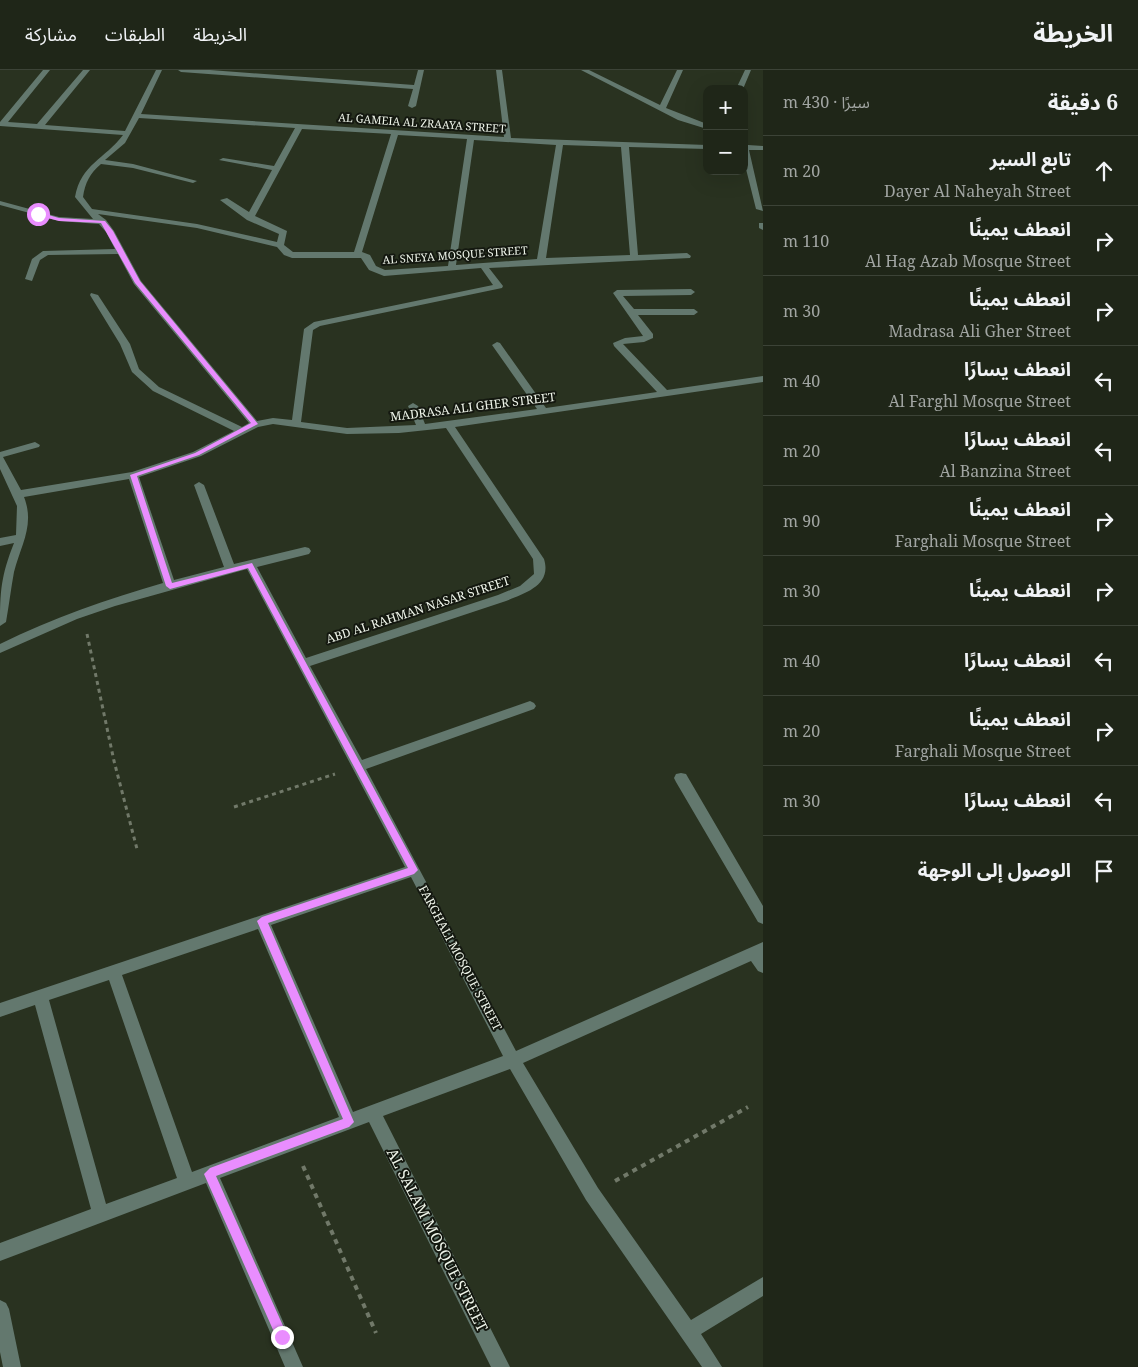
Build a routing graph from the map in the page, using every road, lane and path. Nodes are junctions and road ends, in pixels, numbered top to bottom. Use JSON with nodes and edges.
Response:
{"nodes":[{"id":1,"x":48,"y":70,"type":"edge"},
{"id":2,"x":87,"y":70,"type":"edge"},
{"id":3,"x":159,"y":70,"type":"edge"},
{"id":4,"x":181,"y":70,"type":"edge"},
{"id":5,"x":421,"y":70,"type":"edge"},
{"id":6,"x":498,"y":70,"type":"edge"},
{"id":7,"x":584,"y":70,"type":"edge"},
{"id":8,"x":680,"y":70,"type":"edge"},
{"id":9,"x":748,"y":70,"type":"edge"},
{"id":10,"x":741,"y":85,"type":"edge"},
{"id":11,"x":416,"y":87,"type":"junction"},
{"id":12,"x":412,"y":106,"type":"dead end"},
{"id":13,"x":662,"y":108,"type":"junction"},
{"id":14,"x":135,"y":116,"type":"junction"},
{"id":15,"x":1,"y":124,"type":"edge"},
{"id":16,"x":703,"y":125,"type":"edge"},
{"id":17,"x":300,"y":126,"type":"junction"},
{"id":18,"x":39,"y":127,"type":"junction"},
{"id":19,"x":395,"y":132,"type":"junction"},
{"id":20,"x":128,"y":133,"type":"junction"},
{"id":21,"x":471,"y":137,"type":"junction"},
{"id":22,"x":508,"y":140,"type":"junction"},
{"id":23,"x":560,"y":143,"type":"junction"},
{"id":24,"x":624,"y":146,"type":"junction"},
{"id":25,"x":748,"y":146,"type":"edge"},
{"id":26,"x":703,"y":147,"type":"edge"},
{"id":27,"x":763,"y":148,"type":"edge"},
{"id":28,"x":748,"y":159,"type":"edge"},
{"id":29,"x":223,"y":160,"type":"dead end"},
{"id":30,"x":99,"y":161,"type":"junction"},
{"id":31,"x":277,"y":169,"type":"junction"},
{"id":32,"x":193,"y":181,"type":"dead end"},
{"id":33,"x":224,"y":200,"type":"dead end"},
{"id":34,"x":0,"y":203,"type":"edge"},
{"id":35,"x":760,"y":209,"type":"dead end"},
{"id":36,"x":90,"y":211,"type":"junction"},
{"id":37,"x":250,"y":218,"type":"junction"},
{"id":38,"x":103,"y":222,"type":"junction"},
{"id":39,"x":280,"y":245,"type":"junction"},
{"id":40,"x":121,"y":251,"type":"junction"},
{"id":41,"x":357,"y":255,"type":"junction"},
{"id":42,"x":687,"y":256,"type":"dead end"},
{"id":43,"x":634,"y":258,"type":"junction"},
{"id":44,"x":541,"y":261,"type":"junction"},
{"id":45,"x":483,"y":265,"type":"junction"},
{"id":46,"x":452,"y":266,"type":"junction"},
{"id":47,"x":29,"y":279,"type":"dead end"},
{"id":48,"x":691,"y":292,"type":"dead end"},
{"id":49,"x":94,"y":295,"type":"dead end"},
{"id":50,"x":630,"y":312,"type":"junction"},
{"id":51,"x":694,"y":312,"type":"dead end"},
{"id":52,"x":497,"y":345,"type":"dead end"},
{"id":53,"x":763,"y":380,"type":"edge"},
{"id":54,"x":664,"y":393,"type":"junction"},
{"id":55,"x":413,"y":406,"type":"dead end"},
{"id":56,"x":543,"y":411,"type":"junction"},
{"id":57,"x":255,"y":424,"type":"junction"},
{"id":58,"x":296,"y":425,"type":"junction"},
{"id":59,"x":449,"y":425,"type":"junction"},
{"id":60,"x":422,"y":428,"type":"junction"},
{"id":61,"x":242,"y":431,"type":"junction"},
{"id":62,"x":35,"y":445,"type":"dead end"},
{"id":63,"x":0,"y":455,"type":"edge"},
{"id":64,"x":0,"y":460,"type":"edge"},
{"id":65,"x":133,"y":475,"type":"junction"},
{"id":66,"x":199,"y":485,"type":"dead end"},
{"id":67,"x":18,"y":494,"type":"junction"},
{"id":68,"x":21,"y":538,"type":"junction"},
{"id":69,"x":0,"y":542,"type":"edge"},
{"id":70,"x":305,"y":551,"type":"dead end"},
{"id":71,"x":250,"y":565,"type":"junction"},
{"id":72,"x":231,"y":570,"type":"junction"},
{"id":73,"x":170,"y":586,"type":"junction"},
{"id":74,"x":83,"y":612,"type":"junction"},
{"id":75,"x":0,"y":622,"type":"edge"},
{"id":76,"x":0,"y":650,"type":"edge"},
{"id":77,"x":302,"y":664,"type":"junction"},
{"id":78,"x":530,"y":706,"type":"dead end"},
{"id":79,"x":358,"y":766,"type":"junction"},
{"id":80,"x":681,"y":778,"type":"dead end"},
{"id":81,"x":234,"y":807,"type":"dead end"},
{"id":82,"x":137,"y":849,"type":"dead end"},
{"id":83,"x":414,"y":870,"type":"junction"},
{"id":84,"x":763,"y":918,"type":"edge"},
{"id":85,"x":262,"y":921,"type":"junction"},
{"id":86,"x":760,"y":956,"type":"edge"},
{"id":87,"x":113,"y":971,"type":"junction"},
{"id":88,"x":40,"y":996,"type":"junction"},
{"id":89,"x":0,"y":1010,"type":"edge"},
{"id":90,"x":513,"y":1060,"type":"junction"},
{"id":91,"x":748,"y":1107,"type":"dead end"},
{"id":92,"x":373,"y":1113,"type":"junction"},
{"id":93,"x":349,"y":1122,"type":"junction"},
{"id":94,"x":293,"y":1143,"type":"junction"},
{"id":95,"x":210,"y":1174,"type":"junction"},
{"id":96,"x":187,"y":1182,"type":"junction"},
{"id":97,"x":592,"y":1194,"type":"junction"},
{"id":98,"x":101,"y":1214,"type":"junction"},
{"id":99,"x":0,"y":1252,"type":"edge"},
{"id":100,"x":763,"y":1286,"type":"edge"},
{"id":101,"x":0,"y":1309,"type":"edge"},
{"id":102,"x":687,"y":1332,"type":"junction"},
{"id":103,"x":376,"y":1333,"type":"dead end"},
{"id":104,"x":12,"y":1367,"type":"edge"},
{"id":105,"x":294,"y":1367,"type":"edge"},
{"id":106,"x":501,"y":1367,"type":"edge"},
{"id":107,"x":713,"y":1367,"type":"edge"}],
"edges":[{"from":1,"to":15,"type":"street"},
{"from":2,"to":18,"type":"street"},
{"from":3,"to":14,"type":"street"},
{"from":4,"to":11,"type":"street"},
{"from":5,"to":11,"type":"street"},
{"from":6,"to":22,"type":"street"},
{"from":7,"to":13,"type":"street"},
{"from":8,"to":13,"type":"street"},
{"from":9,"to":10,"type":"street"},
{"from":11,"to":12,"type":"street"},
{"from":13,"to":16,"type":"street"},
{"from":14,"to":17,"type":"street","name":"AL GAMEIA AL ZRAAYA STREET"},
{"from":14,"to":20,"type":"street"},
{"from":15,"to":18,"type":"street"},
{"from":17,"to":19,"type":"street","name":"AL GAMEIA AL ZRAAYA STREET"},
{"from":17,"to":31,"type":"street"},
{"from":18,"to":20,"type":"street"},
{"from":19,"to":21,"type":"street","name":"AL GAMEIA AL ZRAAYA STREET"},
{"from":19,"to":41,"type":"street"},
{"from":20,"to":30,"type":"street"},
{"from":21,"to":22,"type":"street","name":"AL GAMEIA AL ZRAAYA STREET"},
{"from":21,"to":46,"type":"street"},
{"from":22,"to":23,"type":"street","name":"AL GAMEIA AL ZRAAYA STREET"},
{"from":23,"to":24,"type":"street","name":"AL GAMEIA AL ZRAAYA STREET"},
{"from":23,"to":44,"type":"street"},
{"from":24,"to":26,"type":"street","name":"AL GAMEIA AL ZRAAYA STREET"},
{"from":24,"to":43,"type":"street"},
{"from":25,"to":27,"type":"street"},
{"from":28,"to":35,"type":"street"},
{"from":29,"to":31,"type":"street"},
{"from":30,"to":32,"type":"street"},
{"from":30,"to":36,"type":"street"},
{"from":31,"to":37,"type":"street"},
{"from":33,"to":37,"type":"street"},
{"from":34,"to":38,"type":"street"},
{"from":36,"to":38,"type":"street"},
{"from":36,"to":39,"type":"street"},
{"from":37,"to":39,"type":"street"},
{"from":38,"to":40,"type":"street"},
{"from":39,"to":41,"type":"street"},
{"from":40,"to":47,"type":"street"},
{"from":40,"to":57,"type":"street"},
{"from":41,"to":46,"type":"street","name":"AL SNEYA MOSQUE STREET"},
{"from":42,"to":43,"type":"street","name":"AL SNEYA MOSQUE STREET"},
{"from":43,"to":44,"type":"street","name":"AL SNEYA MOSQUE STREET"},
{"from":44,"to":45,"type":"street","name":"AL SNEYA MOSQUE STREET"},
{"from":45,"to":46,"type":"street","name":"AL SNEYA MOSQUE STREET"},
{"from":45,"to":58,"type":"street"},
{"from":48,"to":50,"type":"street"},
{"from":49,"to":61,"type":"street"},
{"from":50,"to":51,"type":"street"},
{"from":50,"to":54,"type":"street"},
{"from":52,"to":56,"type":"street"},
{"from":53,"to":54,"type":"street","name":"MADRASA ALI GHER STREET"},
{"from":54,"to":56,"type":"street","name":"MADRASA ALI GHER STREET"},
{"from":55,"to":60,"type":"street"},
{"from":56,"to":59,"type":"street","name":"MADRASA ALI GHER STREET"},
{"from":57,"to":58,"type":"street","name":"MADRASA ALI GHER STREET"},
{"from":57,"to":61,"type":"street","name":"MADRASA ALI GHER STREET"},
{"from":58,"to":60,"type":"street","name":"MADRASA ALI GHER STREET"},
{"from":59,"to":60,"type":"street","name":"MADRASA ALI GHER STREET"},
{"from":59,"to":77,"type":"street","name":"ABD AL RAHMAN NASAR STREET"},
{"from":61,"to":65,"type":"street","name":"MADRASA ALI GHER STREET"},
{"from":62,"to":63,"type":"street"},
{"from":64,"to":67,"type":"street"},
{"from":65,"to":67,"type":"street","name":"MADRASA ALI GHER STREET"},
{"from":65,"to":73,"type":"street"},
{"from":66,"to":72,"type":"street"},
{"from":67,"to":68,"type":"street"},
{"from":68,"to":69,"type":"street"},
{"from":68,"to":75,"type":"street"},
{"from":70,"to":71,"type":"street"},
{"from":71,"to":72,"type":"street"},
{"from":71,"to":77,"type":"street","name":"FARGHALI MOSQUE STREET"},
{"from":72,"to":73,"type":"street"},
{"from":73,"to":74,"type":"street"},
{"from":74,"to":76,"type":"street"},
{"from":74,"to":82,"type":"path"},
{"from":77,"to":79,"type":"street","name":"FARGHALI MOSQUE STREET"},
{"from":78,"to":79,"type":"street"},
{"from":79,"to":81,"type":"path"},
{"from":79,"to":83,"type":"street","name":"FARGHALI MOSQUE STREET"},
{"from":80,"to":84,"type":"street"},
{"from":83,"to":85,"type":"street"},
{"from":83,"to":90,"type":"street","name":"FARGHALI MOSQUE STREET"},
{"from":85,"to":87,"type":"street"},
{"from":85,"to":93,"type":"street"},
{"from":86,"to":90,"type":"street"},
{"from":87,"to":88,"type":"street"},
{"from":87,"to":96,"type":"street"},
{"from":88,"to":89,"type":"street"},
{"from":88,"to":98,"type":"street"},
{"from":90,"to":92,"type":"street"},
{"from":90,"to":97,"type":"street","name":"FARGHALI MOSQUE STREET"},
{"from":91,"to":97,"type":"path"},
{"from":92,"to":93,"type":"street"},
{"from":92,"to":106,"type":"street","name":"AL SALAM MOSQUE STREET"},
{"from":93,"to":94,"type":"street"},
{"from":94,"to":95,"type":"street"},
{"from":94,"to":103,"type":"path"},
{"from":95,"to":96,"type":"street"},
{"from":95,"to":105,"type":"street"},
{"from":96,"to":98,"type":"street"},
{"from":97,"to":102,"type":"street","name":"FARGHALI MOSQUE STREET"},
{"from":98,"to":99,"type":"street"},
{"from":100,"to":102,"type":"street"},
{"from":101,"to":104,"type":"street"},
{"from":102,"to":107,"type":"street","name":"FARGHALI MOSQUE STREET"}]}
